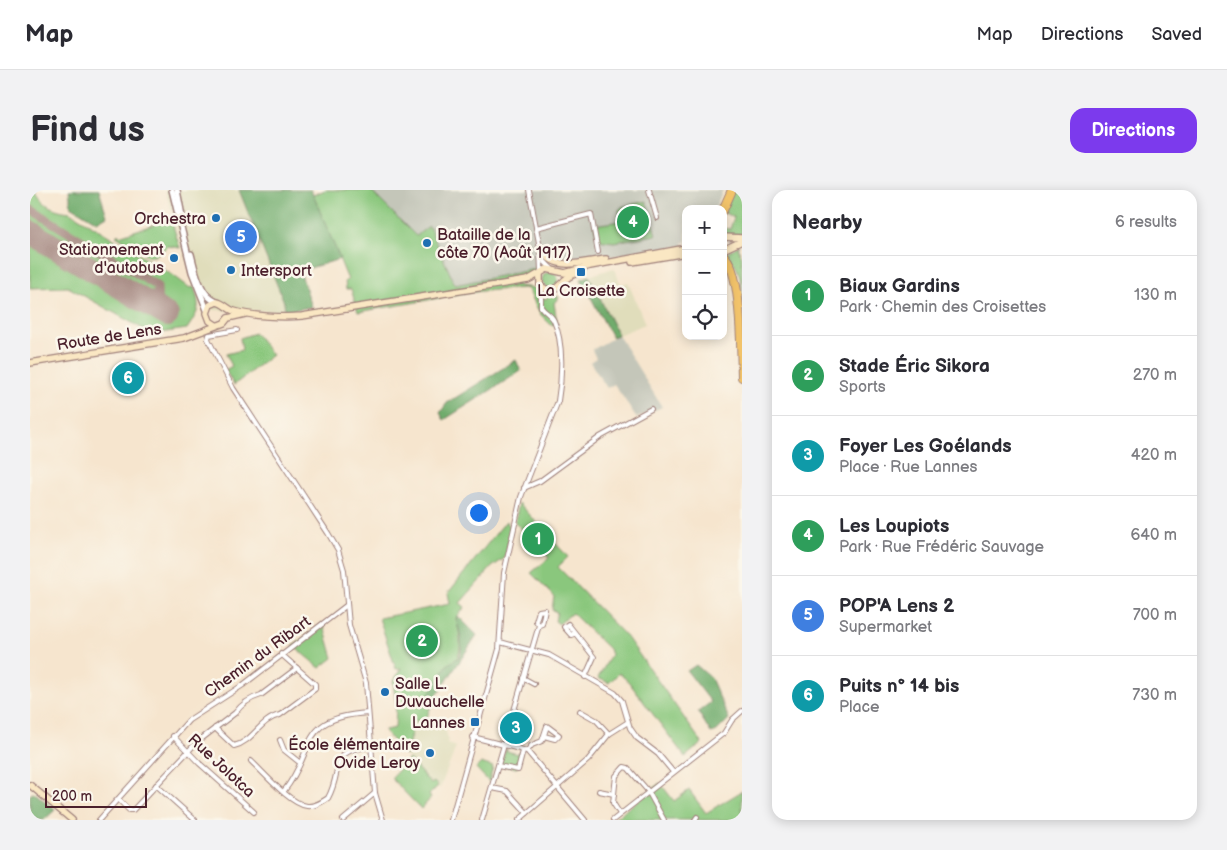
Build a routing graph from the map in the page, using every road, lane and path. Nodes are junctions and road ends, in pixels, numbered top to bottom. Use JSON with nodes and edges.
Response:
{"nodes":[{"id":1,"x":172,"y":190,"type":"edge"},
{"id":2,"x":177,"y":190,"type":"edge"},
{"id":3,"x":529,"y":190,"type":"edge"},
{"id":4,"x":649,"y":190,"type":"edge"},
{"id":5,"x":732,"y":190,"type":"edge"},
{"id":6,"x":725,"y":205,"type":"edge"},
{"id":7,"x":657,"y":218,"type":"dead end"},
{"id":8,"x":536,"y":228,"type":"junction"},
{"id":9,"x":727,"y":238,"type":"edge"},
{"id":10,"x":740,"y":240,"type":"edge"},
{"id":11,"x":540,"y":248,"type":"junction"},
{"id":12,"x":682,"y":249,"type":"edge"},
{"id":13,"x":727,"y":250,"type":"edge"},
{"id":14,"x":598,"y":252,"type":"dead end"},
{"id":15,"x":682,"y":254,"type":"edge"},
{"id":16,"x":727,"y":256,"type":"edge"},
{"id":17,"x":541,"y":258,"type":"junction"},
{"id":18,"x":615,"y":261,"type":"junction"},
{"id":19,"x":554,"y":270,"type":"junction"},
{"id":20,"x":540,"y":274,"type":"junction"},
{"id":21,"x":516,"y":282,"type":"junction"},
{"id":22,"x":560,"y":282,"type":"junction"},
{"id":23,"x":540,"y":287,"type":"junction"},
{"id":24,"x":552,"y":291,"type":"junction"},
{"id":25,"x":542,"y":299,"type":"junction"},
{"id":26,"x":217,"y":302,"type":"junction"},
{"id":27,"x":227,"y":307,"type":"junction"},
{"id":28,"x":207,"y":310,"type":"junction"},
{"id":29,"x":249,"y":313,"type":"junction"},
{"id":30,"x":208,"y":318,"type":"junction"},
{"id":31,"x":228,"y":318,"type":"junction"},
{"id":32,"x":218,"y":324,"type":"junction"},
{"id":33,"x":237,"y":330,"type":"dead end"},
{"id":34,"x":222,"y":332,"type":"junction"},
{"id":35,"x":192,"y":336,"type":"junction"},
{"id":36,"x":30,"y":363,"type":"edge"},
{"id":37,"x":742,"y":377,"type":"edge"},
{"id":38,"x":652,"y":409,"type":"dead end"},
{"id":39,"x":524,"y":488,"type":"junction"},
{"id":40,"x":347,"y":604,"type":"junction"},
{"id":41,"x":539,"y":625,"type":"dead end"},
{"id":42,"x":574,"y":634,"type":"dead end"},
{"id":43,"x":500,"y":642,"type":"junction"},
{"id":44,"x":532,"y":650,"type":"junction"},
{"id":45,"x":282,"y":654,"type":"junction"},
{"id":46,"x":297,"y":668,"type":"junction"},
{"id":47,"x":585,"y":677,"type":"junction"},
{"id":48,"x":523,"y":678,"type":"junction"},
{"id":49,"x":534,"y":684,"type":"dead end"},
{"id":50,"x":580,"y":711,"type":"dead end"},
{"id":51,"x":742,"y":711,"type":"edge"},
{"id":52,"x":368,"y":713,"type":"junction"},
{"id":53,"x":628,"y":722,"type":"junction"},
{"id":54,"x":214,"y":728,"type":"junction"},
{"id":55,"x":609,"y":734,"type":"junction"},
{"id":56,"x":173,"y":736,"type":"junction"},
{"id":57,"x":544,"y":736,"type":"dead end"},
{"id":58,"x":474,"y":737,"type":"junction"},
{"id":59,"x":280,"y":740,"type":"dead end"},
{"id":60,"x":504,"y":746,"type":"junction"},
{"id":61,"x":371,"y":747,"type":"junction"},
{"id":62,"x":188,"y":750,"type":"junction"},
{"id":63,"x":525,"y":751,"type":"junction"},
{"id":64,"x":251,"y":761,"type":"dead end"},
{"id":65,"x":299,"y":762,"type":"junction"},
{"id":66,"x":498,"y":766,"type":"junction"},
{"id":67,"x":673,"y":772,"type":"junction"},
{"id":68,"x":30,"y":785,"type":"edge"},
{"id":69,"x":156,"y":785,"type":"junction"},
{"id":70,"x":492,"y":788,"type":"junction"},
{"id":71,"x":558,"y":788,"type":"junction"},
{"id":72,"x":284,"y":791,"type":"junction"},
{"id":73,"x":599,"y":791,"type":"dead end"},
{"id":74,"x":648,"y":792,"type":"junction"},
{"id":75,"x":375,"y":793,"type":"junction"},
{"id":76,"x":614,"y":794,"type":"junction"},
{"id":77,"x":118,"y":799,"type":"junction"},
{"id":78,"x":254,"y":812,"type":"dead end"},
{"id":79,"x":527,"y":813,"type":"junction"},
{"id":80,"x":620,"y":814,"type":"junction"},
{"id":81,"x":72,"y":820,"type":"edge"},
{"id":82,"x":99,"y":820,"type":"edge"},
{"id":83,"x":195,"y":820,"type":"edge"},
{"id":84,"x":343,"y":820,"type":"edge"},
{"id":85,"x":383,"y":820,"type":"edge"},
{"id":86,"x":451,"y":820,"type":"edge"},
{"id":87,"x":482,"y":820,"type":"edge"},
{"id":88,"x":519,"y":820,"type":"edge"},
{"id":89,"x":585,"y":820,"type":"edge"},
{"id":90,"x":613,"y":820,"type":"edge"},
{"id":91,"x":664,"y":820,"type":"edge"}],
"edges":[{"from":1,"to":28,"type":"street"},
{"from":2,"to":26,"type":"street"},
{"from":3,"to":8,"type":"street"},
{"from":4,"to":7,"type":"street"},
{"from":5,"to":6,"type":"highway"},
{"from":8,"to":11,"type":"street"},
{"from":8,"to":14,"type":"street"},
{"from":9,"to":10,"type":"main road"},
{"from":10,"to":13,"type":"main road"},
{"from":11,"to":17,"type":"street"},
{"from":11,"to":18,"type":"main road"},
{"from":12,"to":18,"type":"main road"},
{"from":15,"to":22,"type":"main road"},
{"from":16,"to":37,"type":"highway"},
{"from":17,"to":19,"type":"street"},
{"from":17,"to":20,"type":"street"},
{"from":18,"to":19,"type":"main road"},
{"from":19,"to":20,"type":"main road"},
{"from":19,"to":22,"type":"main road"},
{"from":20,"to":21,"type":"main road"},
{"from":20,"to":23,"type":"main road"},
{"from":21,"to":23,"type":"main road"},
{"from":21,"to":29,"type":"main road"},
{"from":22,"to":24,"type":"main road"},
{"from":23,"to":24,"type":"main road"},
{"from":23,"to":25,"type":"street"},
{"from":24,"to":25,"type":"street"},
{"from":25,"to":39,"type":"street"},
{"from":26,"to":27,"type":"main road"},
{"from":26,"to":28,"type":"main road"},
{"from":27,"to":29,"type":"main road"},
{"from":27,"to":31,"type":"main road"},
{"from":28,"to":30,"type":"main road"},
{"from":29,"to":31,"type":"main road"},
{"from":30,"to":32,"type":"main road"},
{"from":30,"to":35,"type":"main road"},
{"from":31,"to":32,"type":"main road"},
{"from":32,"to":34,"type":"street"},
{"from":32,"to":35,"type":"main road","name":"Route de Lens"},
{"from":33,"to":34,"type":"street"},
{"from":34,"to":40,"type":"street"},
{"from":35,"to":36,"type":"main road","name":"Route de Lens"},
{"from":38,"to":39,"type":"street"},
{"from":39,"to":43,"type":"street"},
{"from":40,"to":45,"type":"street","name":"Chemin du Ribart"},
{"from":40,"to":52,"type":"street"},
{"from":41,"to":44,"type":"street"},
{"from":42,"to":47,"type":"street"},
{"from":43,"to":44,"type":"street"},
{"from":43,"to":58,"type":"street"},
{"from":44,"to":47,"type":"street"},
{"from":44,"to":48,"type":"street"},
{"from":45,"to":46,"type":"street"},
{"from":45,"to":56,"type":"street","name":"Chemin du Ribart"},
{"from":46,"to":54,"type":"street"},
{"from":46,"to":54,"type":"street"},
{"from":47,"to":53,"type":"street"},
{"from":48,"to":49,"type":"street"},
{"from":48,"to":60,"type":"street"},
{"from":50,"to":55,"type":"street"},
{"from":51,"to":67,"type":"street"},
{"from":52,"to":61,"type":"street"},
{"from":52,"to":65,"type":"street"},
{"from":53,"to":55,"type":"street"},
{"from":53,"to":67,"type":"street"},
{"from":54,"to":62,"type":"street"},
{"from":55,"to":71,"type":"street"},
{"from":56,"to":62,"type":"street","name":"Rue Jolotca"},
{"from":56,"to":77,"type":"street","name":"Chemin du Ribart"},
{"from":57,"to":63,"type":"street"},
{"from":58,"to":60,"type":"street"},
{"from":58,"to":86,"type":"street"},
{"from":59,"to":65,"type":"street"},
{"from":60,"to":63,"type":"street"},
{"from":60,"to":66,"type":"street"},
{"from":61,"to":72,"type":"street"},
{"from":61,"to":75,"type":"street"},
{"from":62,"to":69,"type":"street"},
{"from":62,"to":78,"type":"street","name":"Rue Jolotca"},
{"from":63,"to":66,"type":"street"},
{"from":63,"to":71,"type":"street"},
{"from":64,"to":72,"type":"street"},
{"from":65,"to":72,"type":"street"},
{"from":66,"to":70,"type":"street"},
{"from":67,"to":74,"type":"street"},
{"from":68,"to":81,"type":"main road"},
{"from":69,"to":77,"type":"street"},
{"from":69,"to":83,"type":"street"},
{"from":70,"to":79,"type":"street"},
{"from":70,"to":87,"type":"street"},
{"from":71,"to":79,"type":"street"},
{"from":71,"to":89,"type":"street"},
{"from":73,"to":76,"type":"street"},
{"from":74,"to":76,"type":"street"},
{"from":74,"to":80,"type":"street"},
{"from":74,"to":91,"type":"street"},
{"from":75,"to":84,"type":"street"},
{"from":75,"to":85,"type":"street"},
{"from":76,"to":80,"type":"street"},
{"from":77,"to":82,"type":"street","name":"Chemin du Ribart"},
{"from":79,"to":88,"type":"street"},
{"from":80,"to":90,"type":"street"}]}
